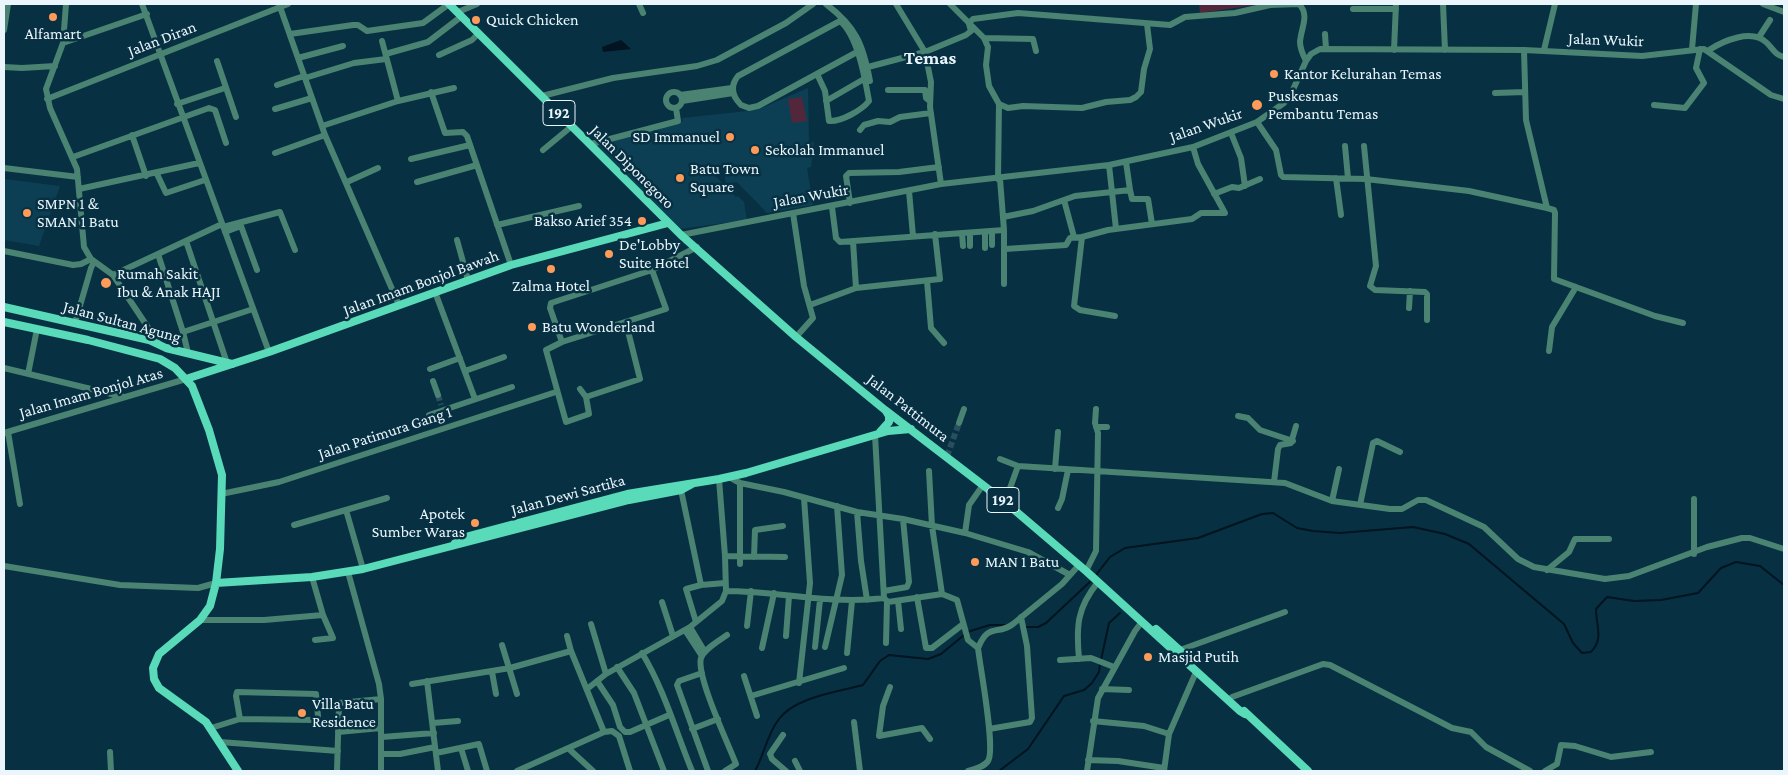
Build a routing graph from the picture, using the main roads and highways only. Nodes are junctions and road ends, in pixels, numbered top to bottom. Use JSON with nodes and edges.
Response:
{"nodes":[{"id":1,"x":449,"y":4,"type":"edge"},
{"id":2,"x":668,"y":223,"type":"junction"},
{"id":3,"x":4,"y":307,"type":"edge"},
{"id":4,"x":4,"y":322,"type":"edge"},
{"id":5,"x":91,"y":327,"type":"junction"},
{"id":6,"x":88,"y":340,"type":"junction"},
{"id":7,"x":209,"y":358,"type":"junction"},
{"id":8,"x":230,"y":363,"type":"junction"},
{"id":9,"x":208,"y":372,"type":"junction"},
{"id":10,"x":186,"y":379,"type":"junction"},
{"id":11,"x":885,"y":410,"type":"junction"},
{"id":12,"x":911,"y":429,"type":"junction"},
{"id":13,"x":875,"y":435,"type":"junction"},
{"id":14,"x":692,"y":484,"type":"junction"},
{"id":15,"x":628,"y":497,"type":"junction"},
{"id":16,"x":216,"y":583,"type":"junction"},
{"id":17,"x":1120,"y":600,"type":"junction"},
{"id":18,"x":1245,"y":714,"type":"junction"},
{"id":19,"x":238,"y":771,"type":"edge"},
{"id":20,"x":1308,"y":771,"type":"edge"}],
"edges":[{"from":1,"to":2,"type":"main road","name":"Jalan Diponegoro","number":"192"},
{"from":2,"to":8,"type":"main road","name":"Jalan Imam Bonjol Bawah"},
{"from":2,"to":11,"type":"main road","name":"Jalan Pattimura","number":"192"},
{"from":3,"to":5,"type":"main road","name":"Jalan Sultan Agung"},
{"from":4,"to":6,"type":"main road","name":"Jalan Sultan Agung"},
{"from":5,"to":6,"type":"main road"},
{"from":5,"to":7,"type":"main road","name":"Jalan Sultan Agung"},
{"from":6,"to":10,"type":"main road","name":"Jalan Sultan Agung"},
{"from":7,"to":8,"type":"main road","name":"Jalan Sultan Agung"},
{"from":7,"to":9,"type":"main road"},
{"from":8,"to":9,"type":"main road","name":"Jalan Imam Bonjol Bawah"},
{"from":9,"to":10,"type":"main road","name":"Jalan Imam Bonjol Bawah"},
{"from":10,"to":16,"type":"main road"},
{"from":11,"to":12,"type":"main road","name":"Jalan Pattimura","number":"192"},
{"from":11,"to":13,"type":"main road"},
{"from":12,"to":13,"type":"main road","name":"Jalan Dewi Sartika"},
{"from":12,"to":17,"type":"main road","name":"Jalan Pattimura","number":"192"},
{"from":13,"to":14,"type":"main road","name":"Jalan Dewi Sartika"},
{"from":14,"to":15,"type":"main road","name":"Jalan Dewi Sartika"},
{"from":14,"to":15,"type":"main road","name":"Jalan Dewi Sartika"},
{"from":15,"to":16,"type":"main road","name":"Jalan Dewi Sartika"},
{"from":16,"to":19,"type":"main road"},
{"from":17,"to":18,"type":"main road","name":"Jalan Pattimura","number":"192"},
{"from":17,"to":18,"type":"main road","name":"Jalan Pattimura","number":"192"},
{"from":18,"to":20,"type":"main road","name":"Jalan Pattimura","number":"192"}]}
